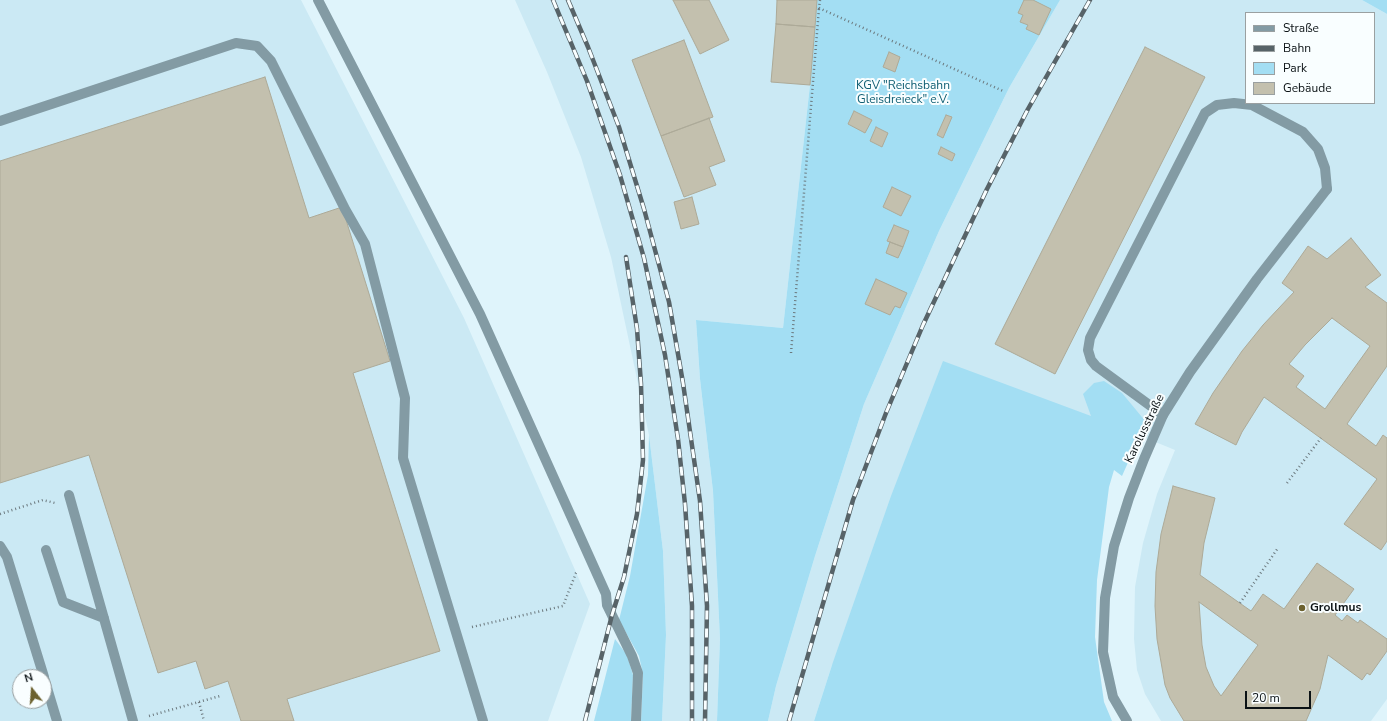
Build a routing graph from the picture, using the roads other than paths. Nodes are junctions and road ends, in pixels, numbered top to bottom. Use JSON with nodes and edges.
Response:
{"nodes":[{"id":1,"x":318,"y":0,"type":"edge"},
{"id":2,"x":0,"y":121,"type":"edge"},
{"id":3,"x":1163,"y":415,"type":"junction"},
{"id":4,"x":69,"y":495,"type":"dead end"},
{"id":5,"x":0,"y":546,"type":"edge"},
{"id":6,"x":46,"y":550,"type":"dead end"},
{"id":7,"x":104,"y":618,"type":"junction"},
{"id":8,"x":41,"y":669,"type":"edge"},
{"id":9,"x":52,"y":704,"type":"edge"},
{"id":10,"x":57,"y":721,"type":"edge"},
{"id":11,"x":133,"y":721,"type":"edge"},
{"id":12,"x":484,"y":721,"type":"edge"},
{"id":13,"x":636,"y":721,"type":"edge"},
{"id":14,"x":1127,"y":721,"type":"edge"}],
"edges":[{"from":1,"to":13,"type":"street"},
{"from":2,"to":12,"type":"street"},
{"from":3,"to":3,"type":"street","name":"Karolusstraße"},
{"from":3,"to":14,"type":"street","name":"Karolusstraße"},
{"from":4,"to":7,"type":"street"},
{"from":5,"to":8,"type":"street"},
{"from":6,"to":7,"type":"street"},
{"from":7,"to":11,"type":"street"},
{"from":9,"to":10,"type":"street"}]}
